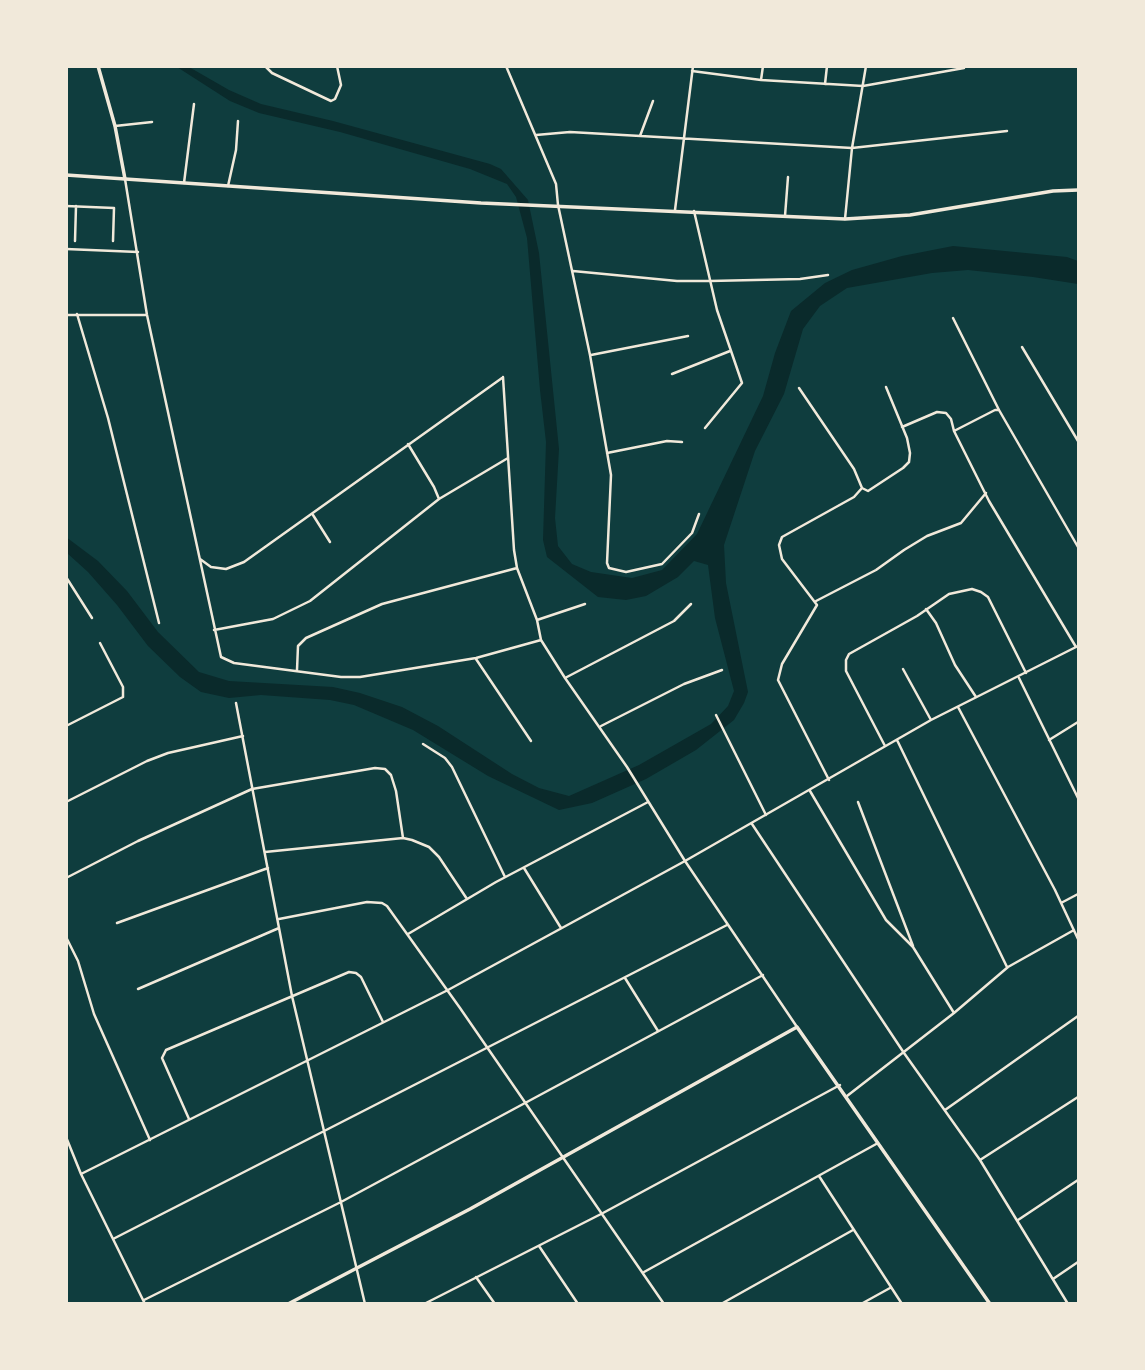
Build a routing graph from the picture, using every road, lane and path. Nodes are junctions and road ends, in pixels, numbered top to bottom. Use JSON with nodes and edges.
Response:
{"nodes":[{"id":1,"x":98,"y":66,"type":"edge"},
{"id":2,"x":265,"y":66,"type":"edge"},
{"id":3,"x":337,"y":66,"type":"edge"},
{"id":4,"x":506,"y":66,"type":"edge"},
{"id":5,"x":763,"y":66,"type":"edge"},
{"id":6,"x":827,"y":66,"type":"edge"},
{"id":7,"x":866,"y":66,"type":"edge"},
{"id":8,"x":930,"y":66,"type":"edge"},
{"id":9,"x":964,"y":68,"type":"edge"},
{"id":10,"x":692,"y":69,"type":"edge"},
{"id":11,"x":929,"y":74,"type":"junction"},
{"id":12,"x":761,"y":80,"type":"junction"},
{"id":13,"x":825,"y":84,"type":"junction"},
{"id":14,"x":863,"y":86,"type":"junction"},
{"id":15,"x":653,"y":101,"type":"dead end"},
{"id":16,"x":194,"y":104,"type":"dead end"},
{"id":17,"x":238,"y":121,"type":"dead end"},
{"id":18,"x":152,"y":122,"type":"dead end"},
{"id":19,"x":115,"y":126,"type":"junction"},
{"id":20,"x":1007,"y":131,"type":"dead end"},
{"id":21,"x":535,"y":135,"type":"junction"},
{"id":22,"x":640,"y":136,"type":"junction"},
{"id":23,"x":683,"y":138,"type":"junction"},
{"id":24,"x":852,"y":148,"type":"junction"},
{"id":25,"x":66,"y":175,"type":"edge"},
{"id":26,"x":788,"y":177,"type":"dead end"},
{"id":27,"x":125,"y":179,"type":"junction"},
{"id":28,"x":184,"y":183,"type":"junction"},
{"id":29,"x":228,"y":186,"type":"junction"},
{"id":30,"x":1079,"y":190,"type":"edge"},
{"id":31,"x":558,"y":205,"type":"junction"},
{"id":32,"x":66,"y":206,"type":"edge"},
{"id":33,"x":76,"y":206,"type":"junction"},
{"id":34,"x":676,"y":210,"type":"junction"},
{"id":35,"x":694,"y":211,"type":"junction"},
{"id":36,"x":785,"y":216,"type":"junction"},
{"id":37,"x":845,"y":219,"type":"junction"},
{"id":38,"x":75,"y":241,"type":"dead end"},
{"id":39,"x":113,"y":241,"type":"dead end"},
{"id":40,"x":66,"y":249,"type":"edge"},
{"id":41,"x":138,"y":252,"type":"junction"},
{"id":42,"x":573,"y":271,"type":"junction"},
{"id":43,"x":828,"y":275,"type":"dead end"},
{"id":44,"x":710,"y":281,"type":"junction"},
{"id":45,"x":77,"y":314,"type":"junction"},
{"id":46,"x":66,"y":315,"type":"edge"},
{"id":47,"x":147,"y":315,"type":"junction"},
{"id":48,"x":953,"y":318,"type":"dead end"},
{"id":49,"x":688,"y":336,"type":"dead end"},
{"id":50,"x":1022,"y":347,"type":"dead end"},
{"id":51,"x":730,"y":351,"type":"junction"},
{"id":52,"x":590,"y":355,"type":"junction"},
{"id":53,"x":672,"y":374,"type":"dead end"},
{"id":54,"x":886,"y":387,"type":"dead end"},
{"id":55,"x":799,"y":388,"type":"dead end"},
{"id":56,"x":999,"y":410,"type":"junction"},
{"id":57,"x":902,"y":427,"type":"junction"},
{"id":58,"x":705,"y":428,"type":"dead end"},
{"id":59,"x":954,"y":431,"type":"junction"},
{"id":60,"x":1079,"y":441,"type":"edge"},
{"id":61,"x":682,"y":442,"type":"dead end"},
{"id":62,"x":408,"y":444,"type":"junction"},
{"id":63,"x":607,"y":453,"type":"junction"},
{"id":64,"x":508,"y":457,"type":"junction"},
{"id":65,"x":862,"y":488,"type":"junction"},
{"id":66,"x":986,"y":493,"type":"junction"},
{"id":67,"x":439,"y":499,"type":"junction"},
{"id":68,"x":313,"y":514,"type":"junction"},
{"id":69,"x":699,"y":514,"type":"dead end"},
{"id":70,"x":330,"y":542,"type":"dead end"},
{"id":71,"x":1079,"y":547,"type":"edge"},
{"id":72,"x":200,"y":559,"type":"junction"},
{"id":73,"x":517,"y":568,"type":"junction"},
{"id":74,"x":66,"y":577,"type":"edge"},
{"id":75,"x":816,"y":601,"type":"junction"},
{"id":76,"x":585,"y":604,"type":"dead end"},
{"id":77,"x":691,"y":604,"type":"dead end"},
{"id":78,"x":926,"y":609,"type":"junction"},
{"id":79,"x":92,"y":618,"type":"dead end"},
{"id":80,"x":537,"y":620,"type":"junction"},
{"id":81,"x":159,"y":623,"type":"dead end"},
{"id":82,"x":214,"y":630,"type":"junction"},
{"id":83,"x":541,"y":640,"type":"junction"},
{"id":84,"x":100,"y":643,"type":"dead end"},
{"id":85,"x":1077,"y":646,"type":"edge"},
{"id":86,"x":475,"y":658,"type":"junction"},
{"id":87,"x":903,"y":669,"type":"dead end"},
{"id":88,"x":297,"y":670,"type":"junction"},
{"id":89,"x":722,"y":670,"type":"dead end"},
{"id":90,"x":1026,"y":673,"type":"junction"},
{"id":91,"x":1019,"y":677,"type":"junction"},
{"id":92,"x":565,"y":678,"type":"junction"},
{"id":93,"x":976,"y":697,"type":"junction"},
{"id":94,"x":236,"y":703,"type":"dead end"},
{"id":95,"x":958,"y":706,"type":"junction"},
{"id":96,"x":716,"y":715,"type":"dead end"},
{"id":97,"x":931,"y":720,"type":"junction"},
{"id":98,"x":1079,"y":722,"type":"edge"},
{"id":99,"x":66,"y":726,"type":"edge"},
{"id":100,"x":600,"y":727,"type":"junction"},
{"id":101,"x":243,"y":736,"type":"junction"},
{"id":102,"x":897,"y":740,"type":"junction"},
{"id":103,"x":1049,"y":740,"type":"junction"},
{"id":104,"x":531,"y":741,"type":"dead end"},
{"id":105,"x":423,"y":744,"type":"dead end"},
{"id":106,"x":885,"y":746,"type":"junction"},
{"id":107,"x":829,"y":780,"type":"junction"},
{"id":108,"x":252,"y":789,"type":"junction"},
{"id":109,"x":809,"y":790,"type":"junction"},
{"id":110,"x":1079,"y":798,"type":"edge"},
{"id":111,"x":66,"y":802,"type":"edge"},
{"id":112,"x":648,"y":802,"type":"junction"},
{"id":113,"x":858,"y":802,"type":"dead end"},
{"id":114,"x":766,"y":815,"type":"junction"},
{"id":115,"x":751,"y":823,"type":"junction"},
{"id":116,"x":403,"y":838,"type":"junction"},
{"id":117,"x":265,"y":852,"type":"junction"},
{"id":118,"x":685,"y":861,"type":"junction"},
{"id":119,"x":268,"y":868,"type":"junction"},
{"id":120,"x":524,"y":868,"type":"junction"},
{"id":121,"x":505,"y":877,"type":"junction"},
{"id":122,"x":66,"y":878,"type":"edge"},
{"id":123,"x":1079,"y":894,"type":"edge"},
{"id":124,"x":467,"y":900,"type":"junction"},
{"id":125,"x":1061,"y":903,"type":"junction"},
{"id":126,"x":278,"y":920,"type":"junction"},
{"id":127,"x":117,"y":923,"type":"dead end"},
{"id":128,"x":727,"y":925,"type":"junction"},
{"id":129,"x":279,"y":928,"type":"junction"},
{"id":130,"x":561,"y":928,"type":"junction"},
{"id":131,"x":1074,"y":930,"type":"junction"},
{"id":132,"x":408,"y":934,"type":"junction"},
{"id":133,"x":66,"y":937,"type":"edge"},
{"id":134,"x":1079,"y":939,"type":"edge"},
{"id":135,"x":913,"y":947,"type":"junction"},
{"id":136,"x":1008,"y":967,"type":"junction"},
{"id":137,"x":762,"y":975,"type":"junction"},
{"id":138,"x":624,"y":977,"type":"junction"},
{"id":139,"x":138,"y":989,"type":"dead end"},
{"id":140,"x":448,"y":990,"type":"junction"},
{"id":141,"x":292,"y":996,"type":"junction"},
{"id":142,"x":954,"y":1013,"type":"junction"},
{"id":143,"x":1079,"y":1016,"type":"edge"},
{"id":144,"x":383,"y":1022,"type":"junction"},
{"id":145,"x":797,"y":1027,"type":"junction"},
{"id":146,"x":658,"y":1031,"type":"junction"},
{"id":147,"x":487,"y":1046,"type":"junction"},
{"id":148,"x":904,"y":1053,"type":"junction"},
{"id":149,"x":307,"y":1061,"type":"junction"},
{"id":150,"x":840,"y":1085,"type":"junction"},
{"id":151,"x":847,"y":1096,"type":"junction"},
{"id":152,"x":1079,"y":1097,"type":"edge"},
{"id":153,"x":526,"y":1103,"type":"junction"},
{"id":154,"x":945,"y":1110,"type":"junction"},
{"id":155,"x":189,"y":1119,"type":"junction"},
{"id":156,"x":323,"y":1131,"type":"junction"},
{"id":157,"x":66,"y":1137,"type":"edge"},
{"id":158,"x":150,"y":1140,"type":"junction"},
{"id":159,"x":878,"y":1143,"type":"junction"},
{"id":160,"x":561,"y":1157,"type":"junction"},
{"id":161,"x":980,"y":1160,"type":"junction"},
{"id":162,"x":81,"y":1174,"type":"junction"},
{"id":163,"x":819,"y":1176,"type":"junction"},
{"id":164,"x":1079,"y":1181,"type":"edge"},
{"id":165,"x":341,"y":1202,"type":"junction"},
{"id":166,"x":603,"y":1213,"type":"junction"},
{"id":167,"x":1018,"y":1220,"type":"junction"},
{"id":168,"x":853,"y":1230,"type":"junction"},
{"id":169,"x":113,"y":1239,"type":"junction"},
{"id":170,"x":539,"y":1245,"type":"junction"},
{"id":171,"x":1079,"y":1262,"type":"edge"},
{"id":172,"x":358,"y":1267,"type":"junction"},
{"id":173,"x":644,"y":1272,"type":"junction"},
{"id":174,"x":476,"y":1277,"type":"junction"},
{"id":175,"x":1053,"y":1279,"type":"junction"},
{"id":176,"x":890,"y":1288,"type":"junction"},
{"id":177,"x":145,"y":1302,"type":"edge"},
{"id":178,"x":288,"y":1304,"type":"edge"},
{"id":179,"x":365,"y":1304,"type":"edge"},
{"id":180,"x":424,"y":1304,"type":"edge"},
{"id":181,"x":495,"y":1304,"type":"edge"},
{"id":182,"x":579,"y":1304,"type":"edge"},
{"id":183,"x":664,"y":1304,"type":"edge"},
{"id":184,"x":721,"y":1304,"type":"edge"},
{"id":185,"x":861,"y":1304,"type":"edge"},
{"id":186,"x":902,"y":1304,"type":"edge"},
{"id":187,"x":990,"y":1304,"type":"edge"},
{"id":188,"x":1068,"y":1304,"type":"edge"}],
"edges":[{"from":1,"to":19,"type":"street"},
{"from":2,"to":3,"type":"street"},
{"from":4,"to":21,"type":"street"},
{"from":5,"to":12,"type":"street"},
{"from":6,"to":13,"type":"street"},
{"from":7,"to":14,"type":"street"},
{"from":8,"to":11,"type":"street"},
{"from":9,"to":11,"type":"street"},
{"from":10,"to":12,"type":"street"},
{"from":10,"to":23,"type":"street"},
{"from":11,"to":14,"type":"street"},
{"from":12,"to":13,"type":"street"},
{"from":13,"to":14,"type":"street"},
{"from":14,"to":24,"type":"street"},
{"from":15,"to":22,"type":"street"},
{"from":16,"to":28,"type":"street"},
{"from":17,"to":29,"type":"street"},
{"from":18,"to":19,"type":"street"},
{"from":19,"to":27,"type":"street"},
{"from":20,"to":24,"type":"street"},
{"from":21,"to":22,"type":"street"},
{"from":21,"to":31,"type":"street"},
{"from":22,"to":23,"type":"street"},
{"from":23,"to":24,"type":"street"},
{"from":23,"to":34,"type":"street"},
{"from":24,"to":37,"type":"street"},
{"from":25,"to":27,"type":"street"},
{"from":26,"to":36,"type":"street"},
{"from":27,"to":28,"type":"street"},
{"from":27,"to":41,"type":"street"},
{"from":28,"to":29,"type":"street"},
{"from":29,"to":31,"type":"street"},
{"from":30,"to":37,"type":"street"},
{"from":31,"to":34,"type":"street"},
{"from":31,"to":42,"type":"street"},
{"from":32,"to":33,"type":"street"},
{"from":33,"to":38,"type":"street"},
{"from":33,"to":39,"type":"street"},
{"from":34,"to":35,"type":"street"},
{"from":35,"to":36,"type":"street"},
{"from":35,"to":44,"type":"street"},
{"from":36,"to":37,"type":"street"},
{"from":40,"to":41,"type":"street"},
{"from":41,"to":47,"type":"street"},
{"from":42,"to":44,"type":"street"},
{"from":42,"to":52,"type":"street"},
{"from":43,"to":44,"type":"street"},
{"from":44,"to":51,"type":"street"},
{"from":45,"to":46,"type":"street"},
{"from":45,"to":47,"type":"street"},
{"from":45,"to":81,"type":"street"},
{"from":47,"to":72,"type":"street"},
{"from":48,"to":56,"type":"street"},
{"from":49,"to":52,"type":"street"},
{"from":50,"to":60,"type":"street"},
{"from":51,"to":53,"type":"street"},
{"from":51,"to":58,"type":"street"},
{"from":52,"to":63,"type":"street"},
{"from":54,"to":57,"type":"street"},
{"from":55,"to":65,"type":"street"},
{"from":56,"to":59,"type":"street"},
{"from":56,"to":71,"type":"street"},
{"from":57,"to":59,"type":"street"},
{"from":57,"to":65,"type":"street"},
{"from":59,"to":66,"type":"street"},
{"from":61,"to":63,"type":"street"},
{"from":62,"to":64,"type":"street"},
{"from":62,"to":67,"type":"street"},
{"from":62,"to":68,"type":"street"},
{"from":63,"to":69,"type":"street"},
{"from":64,"to":67,"type":"street"},
{"from":64,"to":73,"type":"street"},
{"from":65,"to":75,"type":"street"},
{"from":66,"to":75,"type":"street"},
{"from":66,"to":85,"type":"street"},
{"from":67,"to":82,"type":"street"},
{"from":68,"to":70,"type":"street"},
{"from":68,"to":72,"type":"street"},
{"from":72,"to":82,"type":"street"},
{"from":73,"to":80,"type":"street"},
{"from":73,"to":88,"type":"street"},
{"from":74,"to":79,"type":"street"},
{"from":75,"to":107,"type":"street"},
{"from":76,"to":80,"type":"street"},
{"from":77,"to":92,"type":"street"},
{"from":78,"to":90,"type":"street"},
{"from":78,"to":93,"type":"street"},
{"from":78,"to":106,"type":"street"},
{"from":80,"to":83,"type":"street"},
{"from":82,"to":88,"type":"street"},
{"from":83,"to":86,"type":"street"},
{"from":83,"to":92,"type":"street"},
{"from":84,"to":99,"type":"street"},
{"from":85,"to":90,"type":"street"},
{"from":86,"to":88,"type":"street"},
{"from":86,"to":104,"type":"street"},
{"from":87,"to":97,"type":"street"},
{"from":89,"to":100,"type":"street"},
{"from":90,"to":91,"type":"street"},
{"from":91,"to":93,"type":"street"},
{"from":91,"to":103,"type":"street"},
{"from":92,"to":100,"type":"street"},
{"from":93,"to":95,"type":"street"},
{"from":94,"to":101,"type":"street"},
{"from":95,"to":97,"type":"street"},
{"from":95,"to":125,"type":"street"},
{"from":96,"to":114,"type":"street"},
{"from":97,"to":102,"type":"street"},
{"from":98,"to":103,"type":"street"},
{"from":100,"to":112,"type":"street"},
{"from":101,"to":108,"type":"street"},
{"from":101,"to":111,"type":"street"},
{"from":102,"to":106,"type":"street"},
{"from":102,"to":136,"type":"street"},
{"from":103,"to":110,"type":"street"},
{"from":105,"to":121,"type":"street"},
{"from":106,"to":107,"type":"street"},
{"from":107,"to":109,"type":"street"},
{"from":108,"to":116,"type":"street"},
{"from":108,"to":117,"type":"street"},
{"from":108,"to":122,"type":"street"},
{"from":109,"to":114,"type":"street"},
{"from":109,"to":135,"type":"street"},
{"from":112,"to":118,"type":"street"},
{"from":112,"to":120,"type":"street"},
{"from":113,"to":135,"type":"street"},
{"from":114,"to":115,"type":"street"},
{"from":115,"to":118,"type":"street"},
{"from":115,"to":148,"type":"street"},
{"from":116,"to":117,"type":"street"},
{"from":116,"to":124,"type":"street"},
{"from":117,"to":119,"type":"street"},
{"from":118,"to":128,"type":"street"},
{"from":118,"to":130,"type":"street"},
{"from":119,"to":126,"type":"street"},
{"from":119,"to":127,"type":"street"},
{"from":120,"to":121,"type":"street"},
{"from":120,"to":130,"type":"street"},
{"from":121,"to":124,"type":"street"},
{"from":123,"to":125,"type":"street"},
{"from":124,"to":132,"type":"street"},
{"from":125,"to":131,"type":"street"},
{"from":126,"to":129,"type":"street"},
{"from":126,"to":132,"type":"street"},
{"from":128,"to":137,"type":"street"},
{"from":128,"to":138,"type":"street"},
{"from":129,"to":139,"type":"street"},
{"from":129,"to":141,"type":"street"},
{"from":130,"to":140,"type":"street"},
{"from":131,"to":134,"type":"street"},
{"from":131,"to":136,"type":"street"},
{"from":132,"to":140,"type":"street"},
{"from":133,"to":158,"type":"street"},
{"from":135,"to":142,"type":"street"},
{"from":136,"to":142,"type":"street"},
{"from":137,"to":145,"type":"street"},
{"from":137,"to":146,"type":"street"},
{"from":138,"to":146,"type":"street"},
{"from":138,"to":147,"type":"street"},
{"from":140,"to":144,"type":"street"},
{"from":140,"to":147,"type":"street"},
{"from":141,"to":144,"type":"street"},
{"from":141,"to":149,"type":"street"},
{"from":141,"to":155,"type":"street"},
{"from":142,"to":148,"type":"street"},
{"from":143,"to":154,"type":"street"},
{"from":144,"to":149,"type":"street"},
{"from":145,"to":150,"type":"street"},
{"from":145,"to":160,"type":"street"},
{"from":146,"to":153,"type":"street"},
{"from":147,"to":153,"type":"street"},
{"from":147,"to":156,"type":"street"},
{"from":148,"to":151,"type":"street"},
{"from":148,"to":154,"type":"street"},
{"from":149,"to":155,"type":"street"},
{"from":149,"to":156,"type":"street"},
{"from":150,"to":151,"type":"street"},
{"from":150,"to":166,"type":"street"},
{"from":151,"to":159,"type":"street"},
{"from":152,"to":161,"type":"street"},
{"from":153,"to":160,"type":"street"},
{"from":153,"to":165,"type":"street"},
{"from":154,"to":161,"type":"street"},
{"from":155,"to":158,"type":"street"},
{"from":156,"to":165,"type":"street"},
{"from":156,"to":169,"type":"street"},
{"from":157,"to":162,"type":"street"},
{"from":158,"to":162,"type":"street"},
{"from":159,"to":163,"type":"street"},
{"from":159,"to":187,"type":"street"},
{"from":160,"to":166,"type":"street"},
{"from":160,"to":172,"type":"street"},
{"from":161,"to":167,"type":"street"},
{"from":162,"to":169,"type":"street"},
{"from":163,"to":168,"type":"street"},
{"from":163,"to":173,"type":"street"},
{"from":164,"to":167,"type":"street"},
{"from":165,"to":172,"type":"street"},
{"from":165,"to":177,"type":"street"},
{"from":166,"to":170,"type":"street"},
{"from":166,"to":173,"type":"street"},
{"from":167,"to":175,"type":"street"},
{"from":168,"to":176,"type":"street"},
{"from":168,"to":184,"type":"street"},
{"from":169,"to":177,"type":"street"},
{"from":170,"to":174,"type":"street"},
{"from":170,"to":182,"type":"street"},
{"from":171,"to":175,"type":"street"},
{"from":172,"to":178,"type":"street"},
{"from":172,"to":179,"type":"street"},
{"from":173,"to":183,"type":"street"},
{"from":174,"to":180,"type":"street"},
{"from":174,"to":181,"type":"street"},
{"from":175,"to":188,"type":"street"},
{"from":176,"to":185,"type":"street"},
{"from":176,"to":186,"type":"street"}]}
